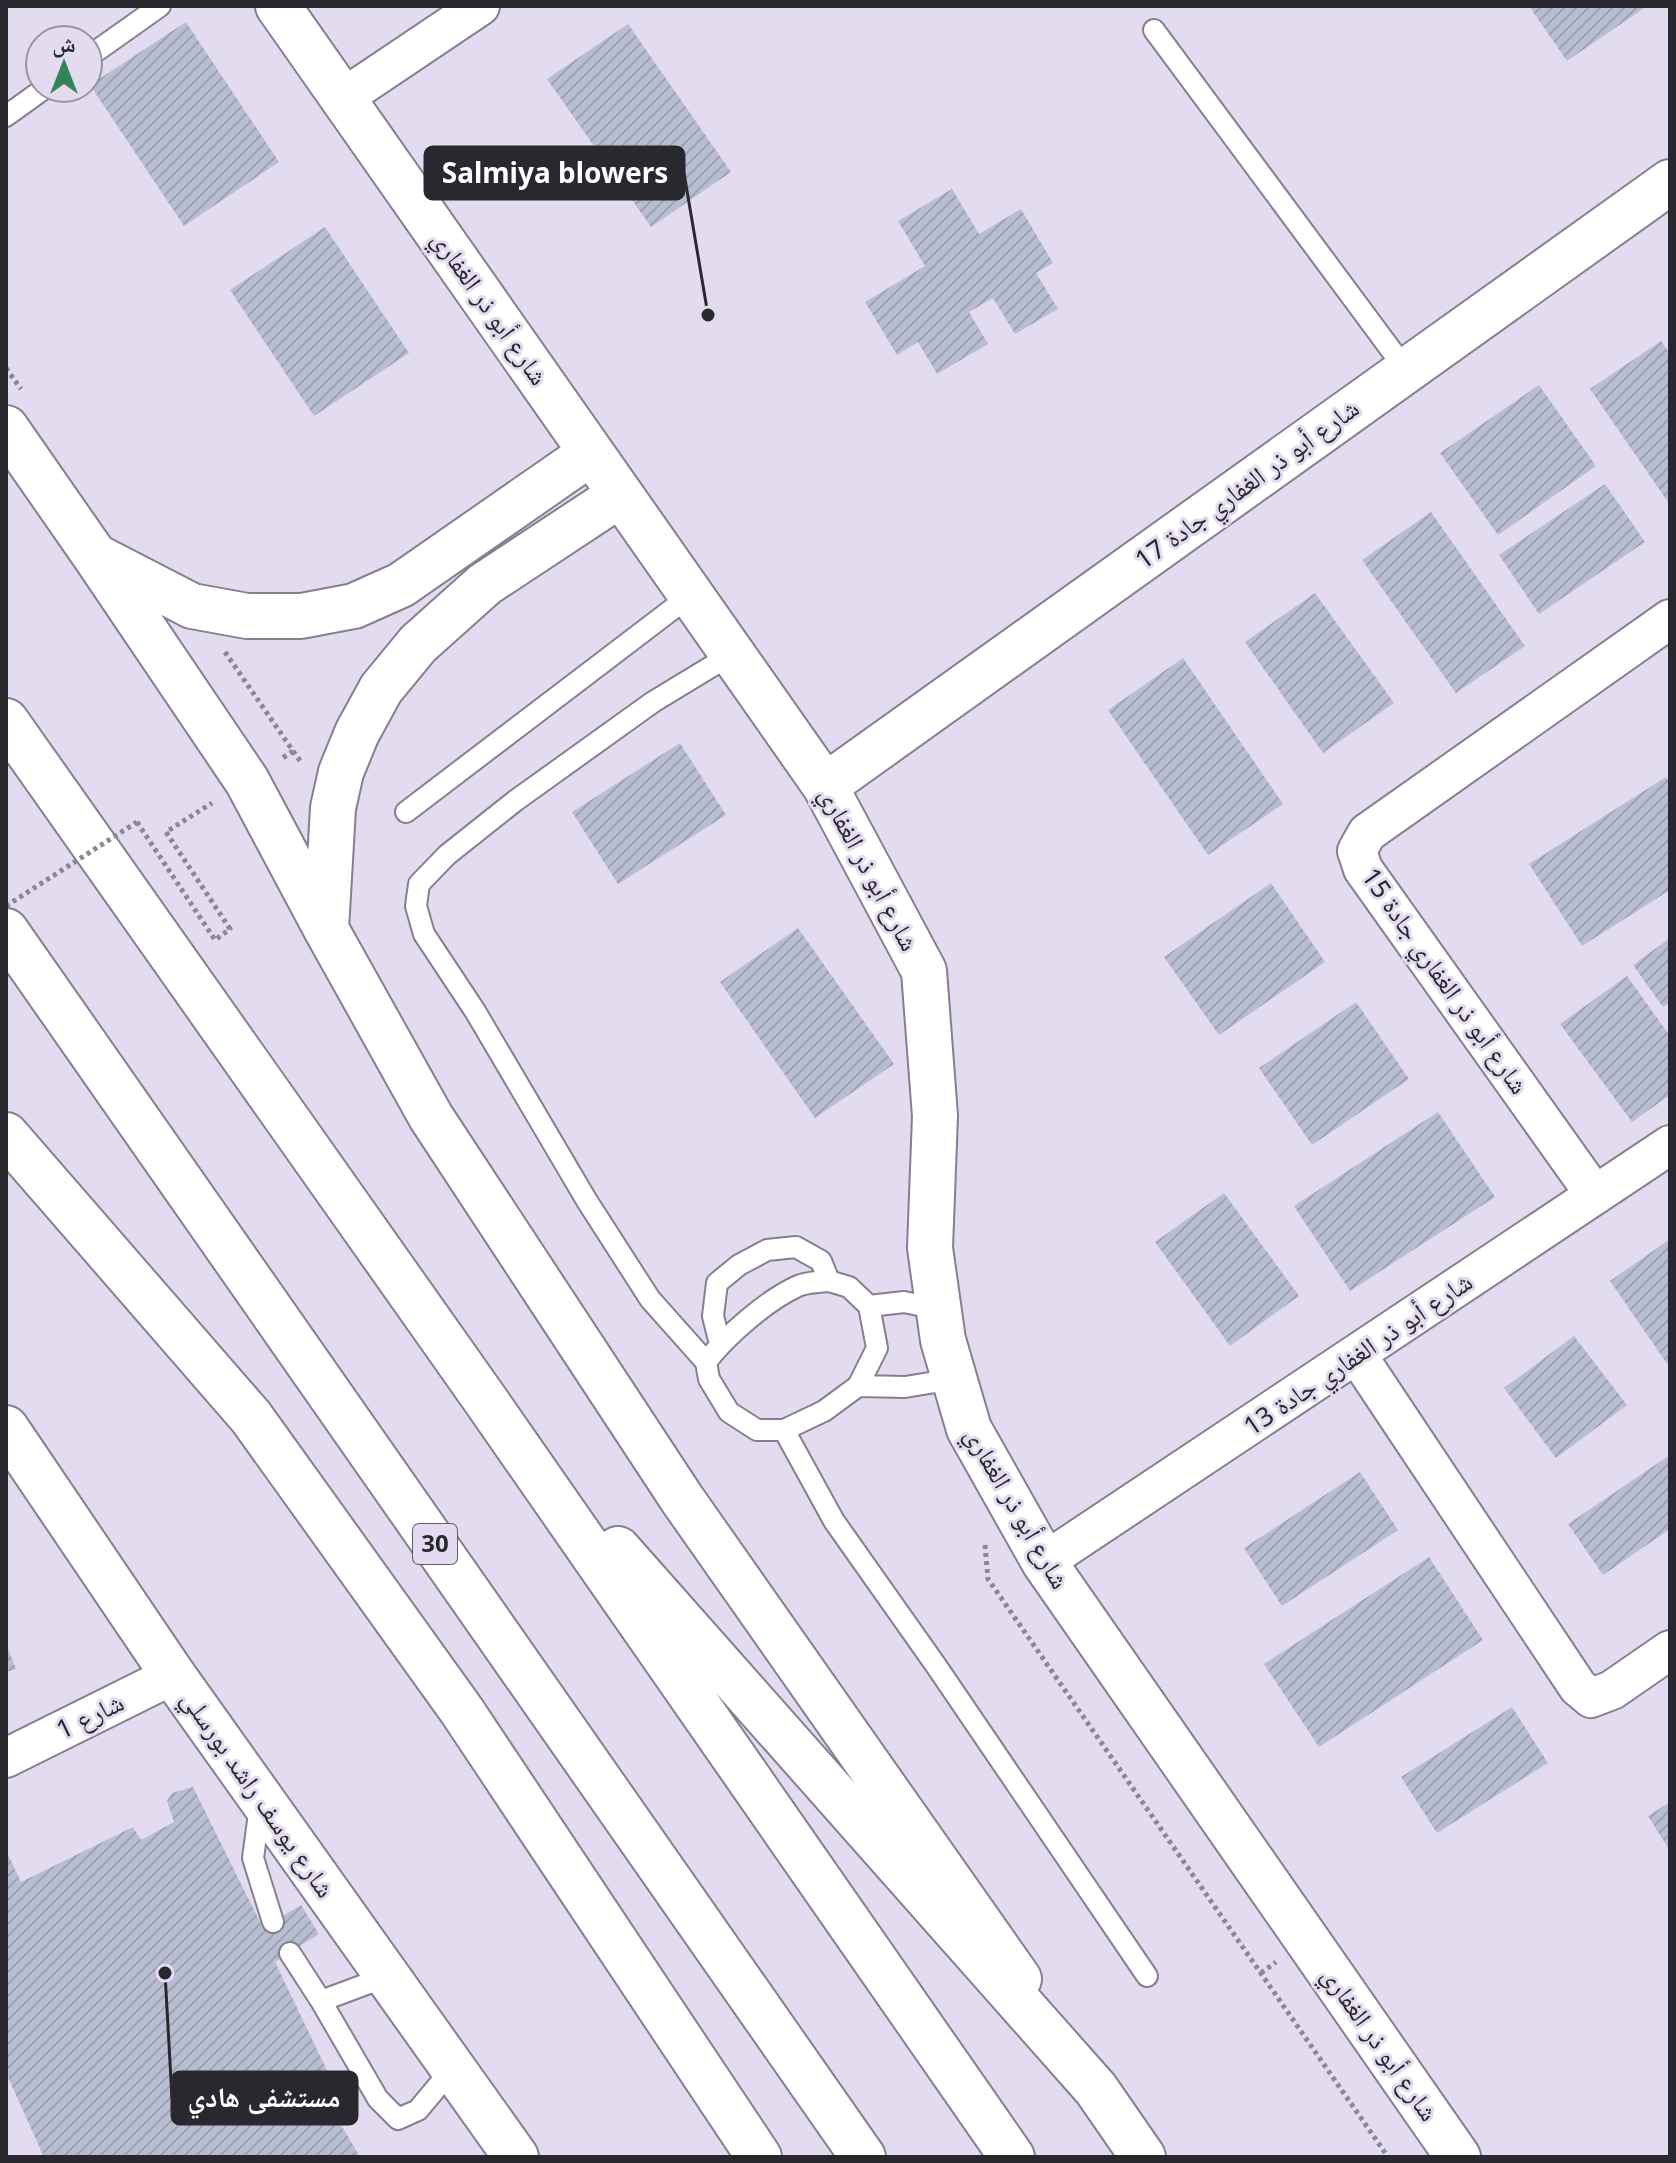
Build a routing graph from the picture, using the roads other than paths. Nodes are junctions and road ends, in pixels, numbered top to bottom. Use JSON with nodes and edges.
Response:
{"nodes":[{"id":1,"x":160,"y":6,"type":"edge"},
{"id":2,"x":278,"y":6,"type":"edge"},
{"id":3,"x":480,"y":6,"type":"edge"},
{"id":4,"x":1154,"y":30,"type":"dead end"},
{"id":5,"x":104,"y":46,"type":"edge"},
{"id":6,"x":343,"y":98,"type":"junction"},
{"id":7,"x":24,"y":103,"type":"edge"},
{"id":8,"x":6,"y":116,"type":"edge"},
{"id":9,"x":1670,"y":182,"type":"edge"},
{"id":10,"x":1406,"y":370,"type":"junction"},
{"id":11,"x":15,"y":410,"type":"edge"},
{"id":12,"x":591,"y":453,"type":"junction"},
{"id":13,"x":620,"y":495,"type":"junction"},
{"id":14,"x":95,"y":556,"type":"junction"},
{"id":15,"x":691,"y":595,"type":"junction"},
{"id":16,"x":1670,"y":619,"type":"edge"},
{"id":17,"x":732,"y":654,"type":"junction"},
{"id":18,"x":6,"y":721,"type":"edge"},
{"id":19,"x":825,"y":786,"type":"junction"},
{"id":20,"x":406,"y":812,"type":"dead end"},
{"id":21,"x":326,"y":929,"type":"junction"},
{"id":22,"x":6,"y":931,"type":"edge"},
{"id":23,"x":6,"y":1135,"type":"edge"},
{"id":24,"x":1670,"y":1145,"type":"edge"},
{"id":25,"x":1595,"y":1195,"type":"junction"},
{"id":26,"x":829,"y":1281,"type":"junction"},
{"id":27,"x":869,"y":1306,"type":"junction"},
{"id":28,"x":938,"y":1309,"type":"junction"},
{"id":29,"x":720,"y":1344,"type":"junction"},
{"id":30,"x":1357,"y":1355,"type":"junction"},
{"id":31,"x":706,"y":1362,"type":"junction"},
{"id":32,"x":954,"y":1379,"type":"junction"},
{"id":33,"x":858,"y":1386,"type":"junction"},
{"id":34,"x":484,"y":1398,"type":"junction"},
{"id":35,"x":6,"y":1428,"type":"edge"},
{"id":36,"x":784,"y":1430,"type":"junction"},
{"id":37,"x":1044,"y":1562,"type":"junction"},
{"id":38,"x":1670,"y":1650,"type":"edge"},
{"id":39,"x":173,"y":1675,"type":"junction"},
{"id":40,"x":6,"y":1758,"type":"edge"},
{"id":41,"x":261,"y":1798,"type":"junction"},
{"id":42,"x":273,"y":1922,"type":"dead end"},
{"id":43,"x":290,"y":1953,"type":"dead end"},
{"id":44,"x":388,"y":1976,"type":"junction"},
{"id":45,"x":1147,"y":1976,"type":"dead end"},
{"id":46,"x":321,"y":2001,"type":"junction"},
{"id":47,"x":453,"y":2068,"type":"junction"},
{"id":48,"x":1096,"y":2089,"type":"junction"},
{"id":49,"x":747,"y":2146,"type":"edge"},
{"id":50,"x":516,"y":2157,"type":"edge"},
{"id":51,"x":863,"y":2157,"type":"edge"},
{"id":52,"x":1012,"y":2157,"type":"edge"},
{"id":53,"x":1143,"y":2157,"type":"edge"},
{"id":54,"x":1458,"y":2157,"type":"edge"}],
"edges":[{"from":1,"to":5,"type":"lane"},
{"from":2,"to":6,"type":"main road","name":"شارع أبو ذر الغفاري"},
{"from":3,"to":6,"type":"street"},
{"from":4,"to":10,"type":"lane"},
{"from":6,"to":12,"type":"main road","name":"شارع أبو ذر الغفاري"},
{"from":7,"to":8,"type":"lane"},
{"from":9,"to":10,"type":"main road","name":"شارع أبو ذر الغفاري جادة 17"},
{"from":10,"to":19,"type":"main road","name":"شارع أبو ذر الغفاري جادة 17"},
{"from":11,"to":14,"type":"main road"},
{"from":12,"to":13,"type":"main road","name":"شارع أبو ذر الغفاري"},
{"from":12,"to":14,"type":"main road"},
{"from":13,"to":15,"type":"main road","name":"شارع أبو ذر الغفاري"},
{"from":13,"to":21,"type":"main road"},
{"from":14,"to":21,"type":"main road"},
{"from":15,"to":17,"type":"main road","name":"شارع أبو ذر الغفاري"},
{"from":15,"to":20,"type":"lane"},
{"from":16,"to":25,"type":"street","name":"شارع أبو ذر الغفاري جادة 15"},
{"from":17,"to":19,"type":"main road","name":"شارع أبو ذر الغفاري"},
{"from":17,"to":31,"type":"lane"},
{"from":18,"to":34,"type":"main road"},
{"from":19,"to":28,"type":"main road","name":"شارع أبو ذر الغفاري"},
{"from":21,"to":48,"type":"main road"},
{"from":22,"to":51,"type":"main road","number":"30"},
{"from":23,"to":49,"type":"main road"},
{"from":24,"to":25,"type":"street","name":"شارع أبو ذر الغفاري جادة 13"},
{"from":25,"to":30,"type":"street","name":"شارع أبو ذر الغفاري جادة 13"},
{"from":26,"to":27,"type":"lane"},
{"from":26,"to":29,"type":"lane"},
{"from":26,"to":29,"type":"lane"},
{"from":27,"to":28,"type":"lane"},
{"from":27,"to":33,"type":"lane"},
{"from":28,"to":32,"type":"main road","name":"شارع أبو ذر الغفاري"},
{"from":29,"to":31,"type":"lane"},
{"from":30,"to":37,"type":"street","name":"شارع أبو ذر الغفاري جادة 13"},
{"from":30,"to":38,"type":"street"},
{"from":31,"to":36,"type":"lane"},
{"from":32,"to":33,"type":"lane"},
{"from":32,"to":37,"type":"main road","name":"شارع أبو ذر الغفاري"},
{"from":33,"to":36,"type":"lane"},
{"from":34,"to":48,"type":"main road"},
{"from":34,"to":52,"type":"main road"},
{"from":35,"to":39,"type":"main road","name":"شارع يوسف راشد بورسلي"},
{"from":36,"to":45,"type":"lane"},
{"from":37,"to":54,"type":"main road","name":"شارع أبو ذر الغفاري"},
{"from":39,"to":40,"type":"street","name":"شارع 1"},
{"from":39,"to":41,"type":"main road","name":"شارع يوسف راشد بورسلي"},
{"from":41,"to":42,"type":"lane"},
{"from":41,"to":44,"type":"main road","name":"شارع يوسف راشد بورسلي"},
{"from":43,"to":46,"type":"lane"},
{"from":44,"to":46,"type":"lane"},
{"from":44,"to":47,"type":"main road","name":"شارع يوسف راشد بورسلي"},
{"from":46,"to":47,"type":"lane"},
{"from":47,"to":50,"type":"main road","name":"شارع يوسف راشد بورسلي"},
{"from":48,"to":53,"type":"main road"}]}
